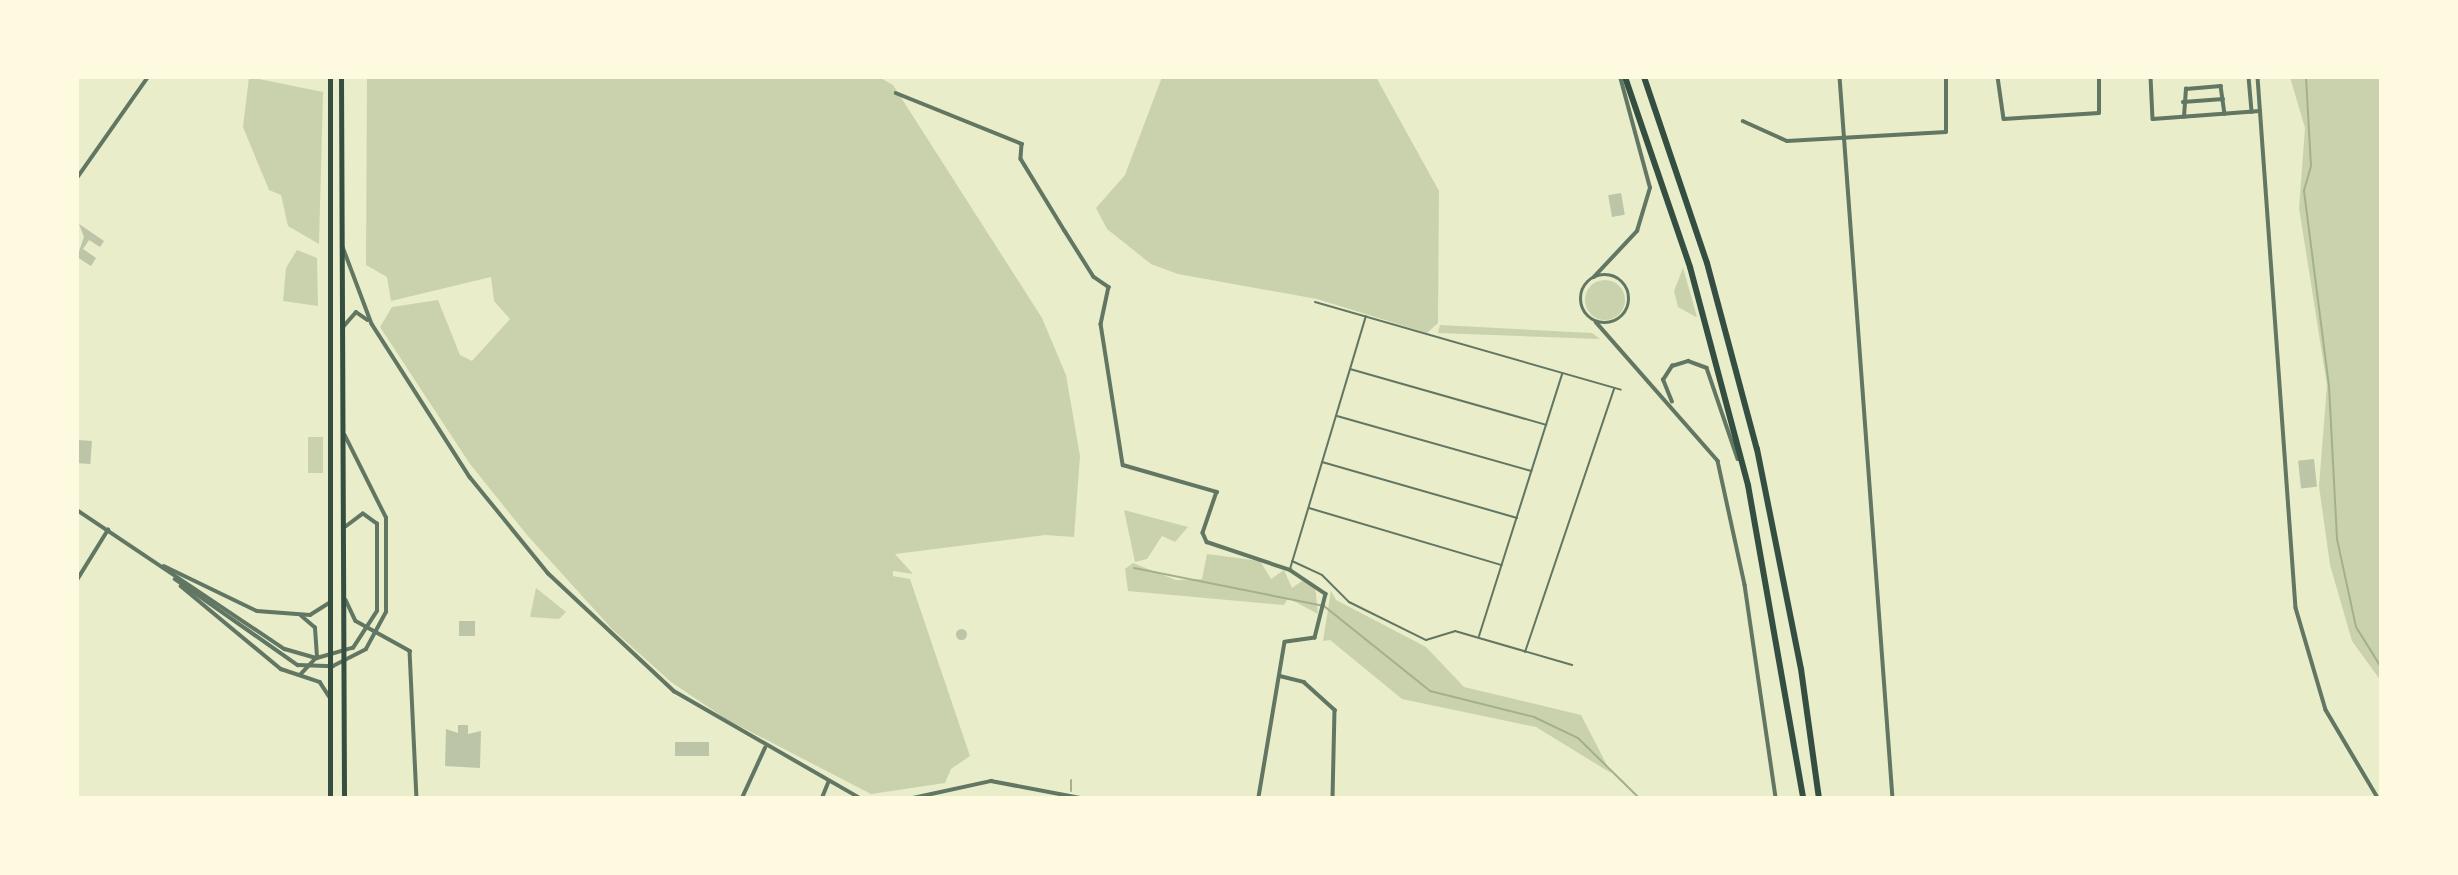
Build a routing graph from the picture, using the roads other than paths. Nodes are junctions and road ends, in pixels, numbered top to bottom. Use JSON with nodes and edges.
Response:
{"nodes":[{"id":1,"x":148,"y":77,"type":"edge"},
{"id":2,"x":330,"y":77,"type":"edge"},
{"id":3,"x":341,"y":77,"type":"edge"},
{"id":4,"x":1622,"y":77,"type":"edge"},
{"id":5,"x":1644,"y":77,"type":"edge"},
{"id":6,"x":1840,"y":77,"type":"edge"},
{"id":7,"x":1946,"y":77,"type":"edge"},
{"id":8,"x":1998,"y":77,"type":"edge"},
{"id":9,"x":2099,"y":77,"type":"edge"},
{"id":10,"x":2151,"y":77,"type":"edge"},
{"id":11,"x":2249,"y":77,"type":"edge"},
{"id":12,"x":2258,"y":77,"type":"edge"},
{"id":13,"x":896,"y":93,"type":"dead end"},
{"id":14,"x":2224,"y":99,"type":"junction"},
{"id":15,"x":2183,"y":102,"type":"junction"},
{"id":16,"x":2260,"y":111,"type":"junction"},
{"id":17,"x":2252,"y":112,"type":"junction"},
{"id":18,"x":2225,"y":114,"type":"junction"},
{"id":19,"x":2184,"y":117,"type":"junction"},
{"id":20,"x":1743,"y":121,"type":"dead end"},
{"id":21,"x":1843,"y":139,"type":"junction"},
{"id":22,"x":77,"y":178,"type":"edge"},
{"id":23,"x":342,"y":244,"type":"junction"},
{"id":24,"x":1594,"y":277,"type":"junction"},
{"id":25,"x":1315,"y":302,"type":"dead end"},
{"id":26,"x":1366,"y":316,"type":"junction"},
{"id":27,"x":1596,"y":322,"type":"junction"},
{"id":28,"x":372,"y":324,"type":"junction"},
{"id":29,"x":344,"y":326,"type":"junction"},
{"id":30,"x":1350,"y":369,"type":"junction"},
{"id":31,"x":1562,"y":373,"type":"junction"},
{"id":32,"x":1614,"y":388,"type":"junction"},
{"id":33,"x":1621,"y":390,"type":"dead end"},
{"id":34,"x":1677,"y":410,"type":"junction"},
{"id":35,"x":1336,"y":416,"type":"junction"},
{"id":36,"x":1547,"y":425,"type":"junction"},
{"id":37,"x":345,"y":436,"type":"junction"},
{"id":38,"x":1322,"y":462,"type":"junction"},
{"id":39,"x":1532,"y":472,"type":"junction"},
{"id":40,"x":1748,"y":485,"type":"junction"},
{"id":41,"x":1308,"y":508,"type":"junction"},
{"id":42,"x":77,"y":510,"type":"edge"},
{"id":43,"x":1518,"y":518,"type":"junction"},
{"id":44,"x":346,"y":527,"type":"junction"},
{"id":45,"x":108,"y":530,"type":"junction"},
{"id":46,"x":1292,"y":561,"type":"junction"},
{"id":47,"x":159,"y":565,"type":"junction"},
{"id":48,"x":1504,"y":565,"type":"junction"},
{"id":49,"x":1290,"y":570,"type":"junction"},
{"id":50,"x":171,"y":573,"type":"junction"},
{"id":51,"x":175,"y":579,"type":"junction"},
{"id":52,"x":77,"y":580,"type":"edge"},
{"id":53,"x":332,"y":590,"type":"junction"},
{"id":54,"x":346,"y":600,"type":"junction"},
{"id":55,"x":301,"y":616,"type":"junction"},
{"id":56,"x":1478,"y":638,"type":"junction"},
{"id":57,"x":1525,"y":652,"type":"junction"},
{"id":58,"x":1572,"y":666,"type":"dead end"},
{"id":59,"x":298,"y":675,"type":"junction"},
{"id":60,"x":1279,"y":676,"type":"junction"},
{"id":61,"x":331,"y":705,"type":"junction"},
{"id":62,"x":765,"y":748,"type":"junction"},
{"id":63,"x":828,"y":783,"type":"junction"},
{"id":64,"x":930,"y":797,"type":"edge"},
{"id":65,"x":330,"y":798,"type":"edge"},
{"id":66,"x":344,"y":798,"type":"edge"},
{"id":67,"x":417,"y":798,"type":"edge"},
{"id":68,"x":743,"y":798,"type":"edge"},
{"id":69,"x":822,"y":798,"type":"edge"},
{"id":70,"x":860,"y":798,"type":"edge"},
{"id":71,"x":913,"y":798,"type":"edge"},
{"id":72,"x":1081,"y":798,"type":"edge"},
{"id":73,"x":1259,"y":798,"type":"edge"},
{"id":74,"x":1333,"y":798,"type":"edge"},
{"id":75,"x":1776,"y":798,"type":"edge"},
{"id":76,"x":1802,"y":798,"type":"edge"},
{"id":77,"x":1819,"y":798,"type":"edge"},
{"id":78,"x":1893,"y":798,"type":"edge"},
{"id":79,"x":2378,"y":798,"type":"edge"}],
"edges":[{"from":1,"to":22,"type":"street"},
{"from":2,"to":53,"type":"main road"},
{"from":3,"to":23,"type":"main road"},
{"from":4,"to":24,"type":"street"},
{"from":4,"to":40,"type":"highway"},
{"from":5,"to":77,"type":"highway"},
{"from":6,"to":21,"type":"street"},
{"from":7,"to":21,"type":"street"},
{"from":8,"to":9,"type":"street"},
{"from":10,"to":19,"type":"street"},
{"from":11,"to":17,"type":"street"},
{"from":12,"to":16,"type":"street"},
{"from":13,"to":49,"type":"street"},
{"from":14,"to":15,"type":"street"},
{"from":14,"to":15,"type":"street"},
{"from":14,"to":18,"type":"street"},
{"from":15,"to":19,"type":"street"},
{"from":16,"to":17,"type":"street"},
{"from":16,"to":79,"type":"street"},
{"from":17,"to":18,"type":"street"},
{"from":18,"to":19,"type":"street"},
{"from":20,"to":21,"type":"street"},
{"from":21,"to":78,"type":"street"},
{"from":23,"to":28,"type":"street"},
{"from":23,"to":29,"type":"main road"},
{"from":24,"to":27,"type":"street"},
{"from":24,"to":27,"type":"street"},
{"from":25,"to":26,"type":"lane"},
{"from":26,"to":30,"type":"lane"},
{"from":26,"to":31,"type":"lane"},
{"from":27,"to":34,"type":"street"},
{"from":28,"to":29,"type":"street"},
{"from":28,"to":62,"type":"street"},
{"from":29,"to":37,"type":"main road"},
{"from":30,"to":35,"type":"lane"},
{"from":30,"to":36,"type":"lane"},
{"from":31,"to":32,"type":"lane"},
{"from":31,"to":36,"type":"lane"},
{"from":32,"to":33,"type":"lane"},
{"from":32,"to":57,"type":"lane"},
{"from":34,"to":40,"type":"street"},
{"from":34,"to":75,"type":"street"},
{"from":35,"to":38,"type":"lane"},
{"from":35,"to":39,"type":"lane"},
{"from":36,"to":39,"type":"lane"},
{"from":37,"to":44,"type":"main road"},
{"from":37,"to":51,"type":"street"},
{"from":38,"to":41,"type":"lane"},
{"from":38,"to":43,"type":"lane"},
{"from":39,"to":43,"type":"lane"},
{"from":40,"to":76,"type":"highway"},
{"from":41,"to":46,"type":"lane"},
{"from":41,"to":48,"type":"lane"},
{"from":42,"to":45,"type":"street"},
{"from":43,"to":48,"type":"lane"},
{"from":44,"to":50,"type":"street"},
{"from":44,"to":54,"type":"main road"},
{"from":45,"to":47,"type":"street"},
{"from":45,"to":52,"type":"street"},
{"from":46,"to":49,"type":"lane"},
{"from":46,"to":56,"type":"lane"},
{"from":47,"to":50,"type":"street"},
{"from":47,"to":55,"type":"street"},
{"from":48,"to":56,"type":"lane"},
{"from":49,"to":60,"type":"street"},
{"from":50,"to":51,"type":"street"},
{"from":51,"to":59,"type":"street"},
{"from":53,"to":55,"type":"street"},
{"from":53,"to":61,"type":"main road"},
{"from":54,"to":66,"type":"main road"},
{"from":54,"to":67,"type":"street"},
{"from":55,"to":59,"type":"street"},
{"from":56,"to":57,"type":"lane"},
{"from":57,"to":58,"type":"lane"},
{"from":59,"to":61,"type":"street"},
{"from":60,"to":73,"type":"street"},
{"from":60,"to":74,"type":"street"},
{"from":61,"to":65,"type":"main road"},
{"from":62,"to":63,"type":"street"},
{"from":62,"to":68,"type":"street"},
{"from":63,"to":69,"type":"street"},
{"from":63,"to":70,"type":"street"},
{"from":64,"to":71,"type":"street"},
{"from":64,"to":72,"type":"street"}]}
